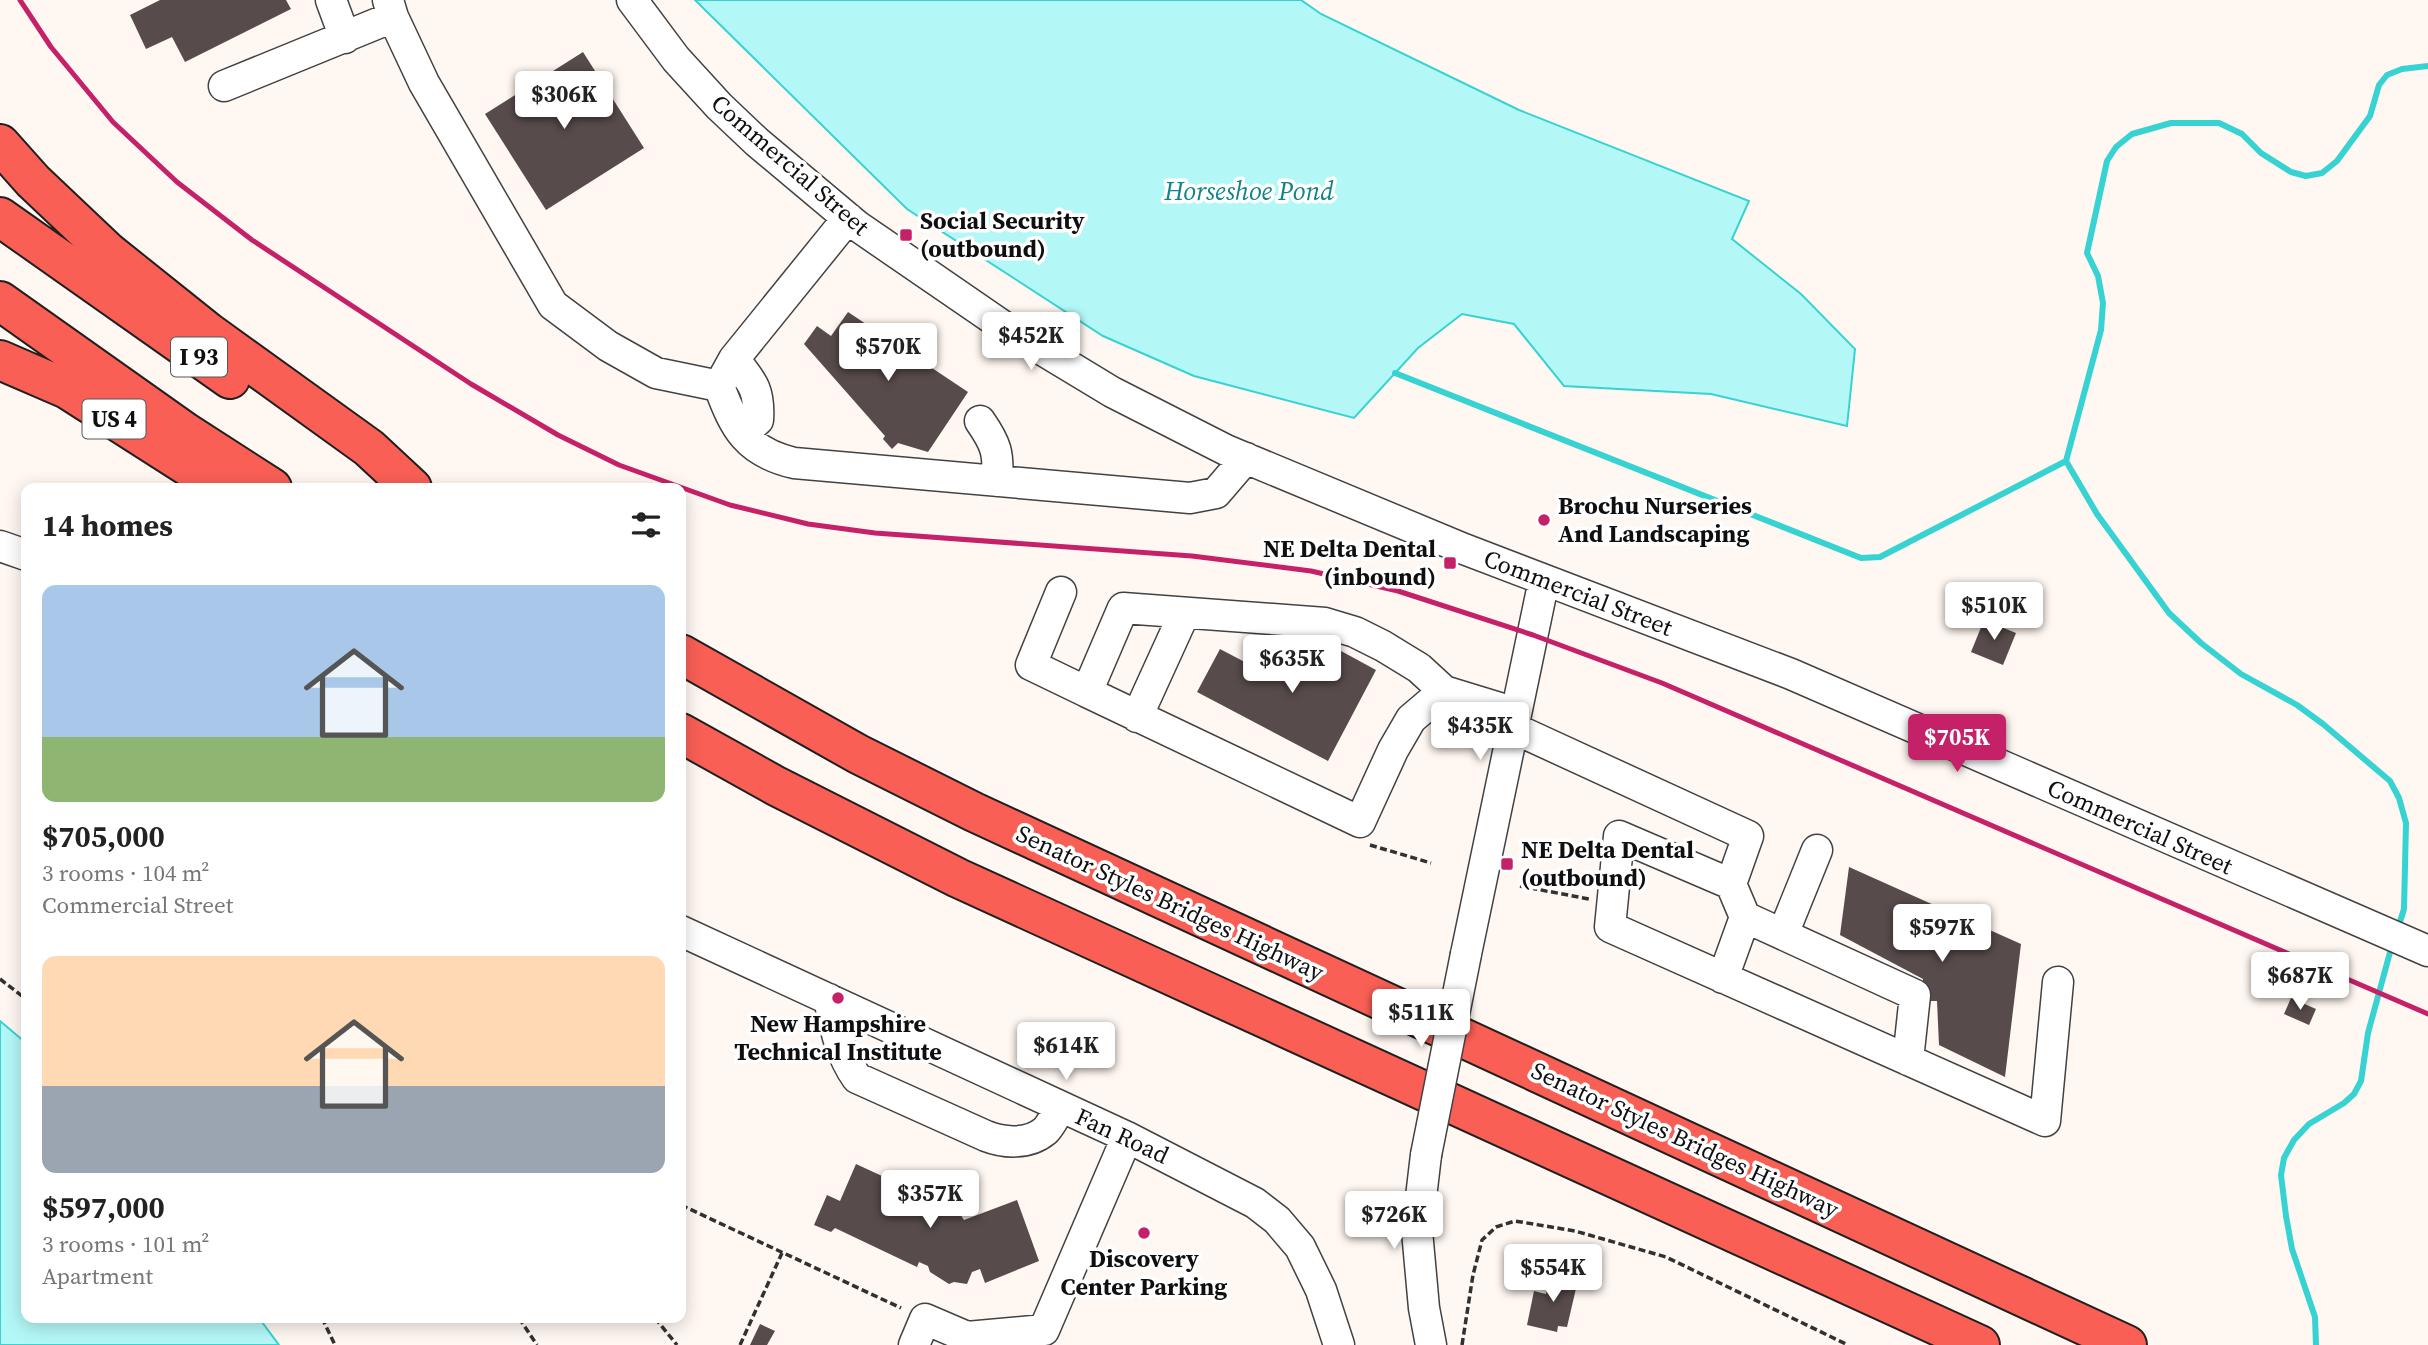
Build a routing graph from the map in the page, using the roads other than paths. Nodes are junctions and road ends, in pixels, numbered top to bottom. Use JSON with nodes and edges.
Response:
{"nodes":[{"id":1,"x":331,"y":0,"type":"edge"},
{"id":2,"x":632,"y":0,"type":"edge"},
{"id":3,"x":390,"y":8,"type":"edge"},
{"id":4,"x":345,"y":38,"type":"junction"},
{"id":5,"x":224,"y":86,"type":"dead end"},
{"id":6,"x":0,"y":144,"type":"edge"},
{"id":7,"x":0,"y":217,"type":"edge"},
{"id":8,"x":848,"y":218,"type":"junction"},
{"id":9,"x":0,"y":301,"type":"edge"},
{"id":10,"x":734,"y":359,"type":"junction"},
{"id":11,"x":0,"y":360,"type":"edge"},
{"id":12,"x":719,"y":386,"type":"junction"},
{"id":13,"x":980,"y":421,"type":"dead end"},
{"id":14,"x":743,"y":433,"type":"junction"},
{"id":15,"x":1246,"y":458,"type":"junction"},
{"id":16,"x":997,"y":481,"type":"junction"},
{"id":17,"x":214,"y":483,"type":"edge"},
{"id":18,"x":264,"y":483,"type":"edge"},
{"id":19,"x":395,"y":483,"type":"edge"},
{"id":20,"x":407,"y":483,"type":"edge"},
{"id":21,"x":0,"y":547,"type":"edge"},
{"id":22,"x":21,"y":553,"type":"edge"},
{"id":23,"x":1544,"y":580,"type":"junction"},
{"id":24,"x":1061,"y":592,"type":"dead end"},
{"id":25,"x":1184,"y":614,"type":"junction"},
{"id":26,"x":686,"y":657,"type":"edge"},
{"id":27,"x":1444,"y":691,"type":"junction"},
{"id":28,"x":1087,"y":692,"type":"junction"},
{"id":29,"x":1137,"y":717,"type":"junction"},
{"id":30,"x":1515,"y":721,"type":"junction"},
{"id":31,"x":686,"y":736,"type":"edge"},
{"id":32,"x":1817,"y":850,"type":"dead end"},
{"id":33,"x":1731,"y":884,"type":"junction"},
{"id":34,"x":1745,"y":917,"type":"junction"},
{"id":35,"x":686,"y":933,"type":"edge"},
{"id":36,"x":1783,"y":934,"type":"junction"},
{"id":37,"x":2421,"y":948,"type":"edge"},
{"id":38,"x":1723,"y":978,"type":"junction"},
{"id":39,"x":2058,"y":982,"type":"dead end"},
{"id":40,"x":829,"y":999,"type":"junction"},
{"id":41,"x":1908,"y":1060,"type":"junction"},
{"id":42,"x":1061,"y":1107,"type":"junction"},
{"id":43,"x":1127,"y":1137,"type":"junction"},
{"id":44,"x":920,"y":1332,"type":"edge"},
{"id":45,"x":1339,"y":1345,"type":"edge"},
{"id":46,"x":1431,"y":1345,"type":"edge"},
{"id":47,"x":1980,"y":1345,"type":"edge"},
{"id":48,"x":2127,"y":1345,"type":"edge"}],
"edges":[{"from":1,"to":4,"type":"street"},
{"from":2,"to":8,"type":"street","name":"Commercial Street"},
{"from":3,"to":4,"type":"street"},
{"from":3,"to":12,"type":"street"},
{"from":4,"to":5,"type":"street"},
{"from":6,"to":20,"type":"highway"},
{"from":7,"to":19,"type":"highway","number":"I 93"},
{"from":8,"to":10,"type":"street"},
{"from":8,"to":15,"type":"street","name":"Commercial Street"},
{"from":9,"to":18,"type":"highway"},
{"from":10,"to":12,"type":"street"},
{"from":10,"to":14,"type":"street"},
{"from":11,"to":17,"type":"highway","number":"US 4"},
{"from":12,"to":14,"type":"street"},
{"from":13,"to":16,"type":"street"},
{"from":14,"to":16,"type":"street"},
{"from":15,"to":16,"type":"street"},
{"from":15,"to":23,"type":"street","name":"Commercial Street"},
{"from":21,"to":22,"type":"street"},
{"from":23,"to":30,"type":"street"},
{"from":23,"to":37,"type":"street","name":"Commercial Street"},
{"from":24,"to":28,"type":"street"},
{"from":25,"to":27,"type":"street"},
{"from":25,"to":28,"type":"street"},
{"from":25,"to":29,"type":"street"},
{"from":26,"to":48,"type":"highway","name":"Senator Styles Bridges Highway"},
{"from":27,"to":29,"type":"street"},
{"from":27,"to":30,"type":"street"},
{"from":28,"to":29,"type":"street"},
{"from":30,"to":33,"type":"street"},
{"from":30,"to":46,"type":"street","bridge":true},
{"from":31,"to":47,"type":"highway"},
{"from":32,"to":36,"type":"street"},
{"from":33,"to":34,"type":"street"},
{"from":33,"to":38,"type":"street"},
{"from":34,"to":36,"type":"street"},
{"from":34,"to":38,"type":"street"},
{"from":35,"to":40,"type":"street","name":"Fan Road"},
{"from":36,"to":41,"type":"street"},
{"from":38,"to":41,"type":"street"},
{"from":39,"to":41,"type":"street"},
{"from":40,"to":42,"type":"street","name":"Fan Road"},
{"from":40,"to":42,"type":"street"},
{"from":42,"to":43,"type":"street","name":"Fan Road"},
{"from":43,"to":44,"type":"street"},
{"from":43,"to":45,"type":"street","name":"Fan Road"}]}
